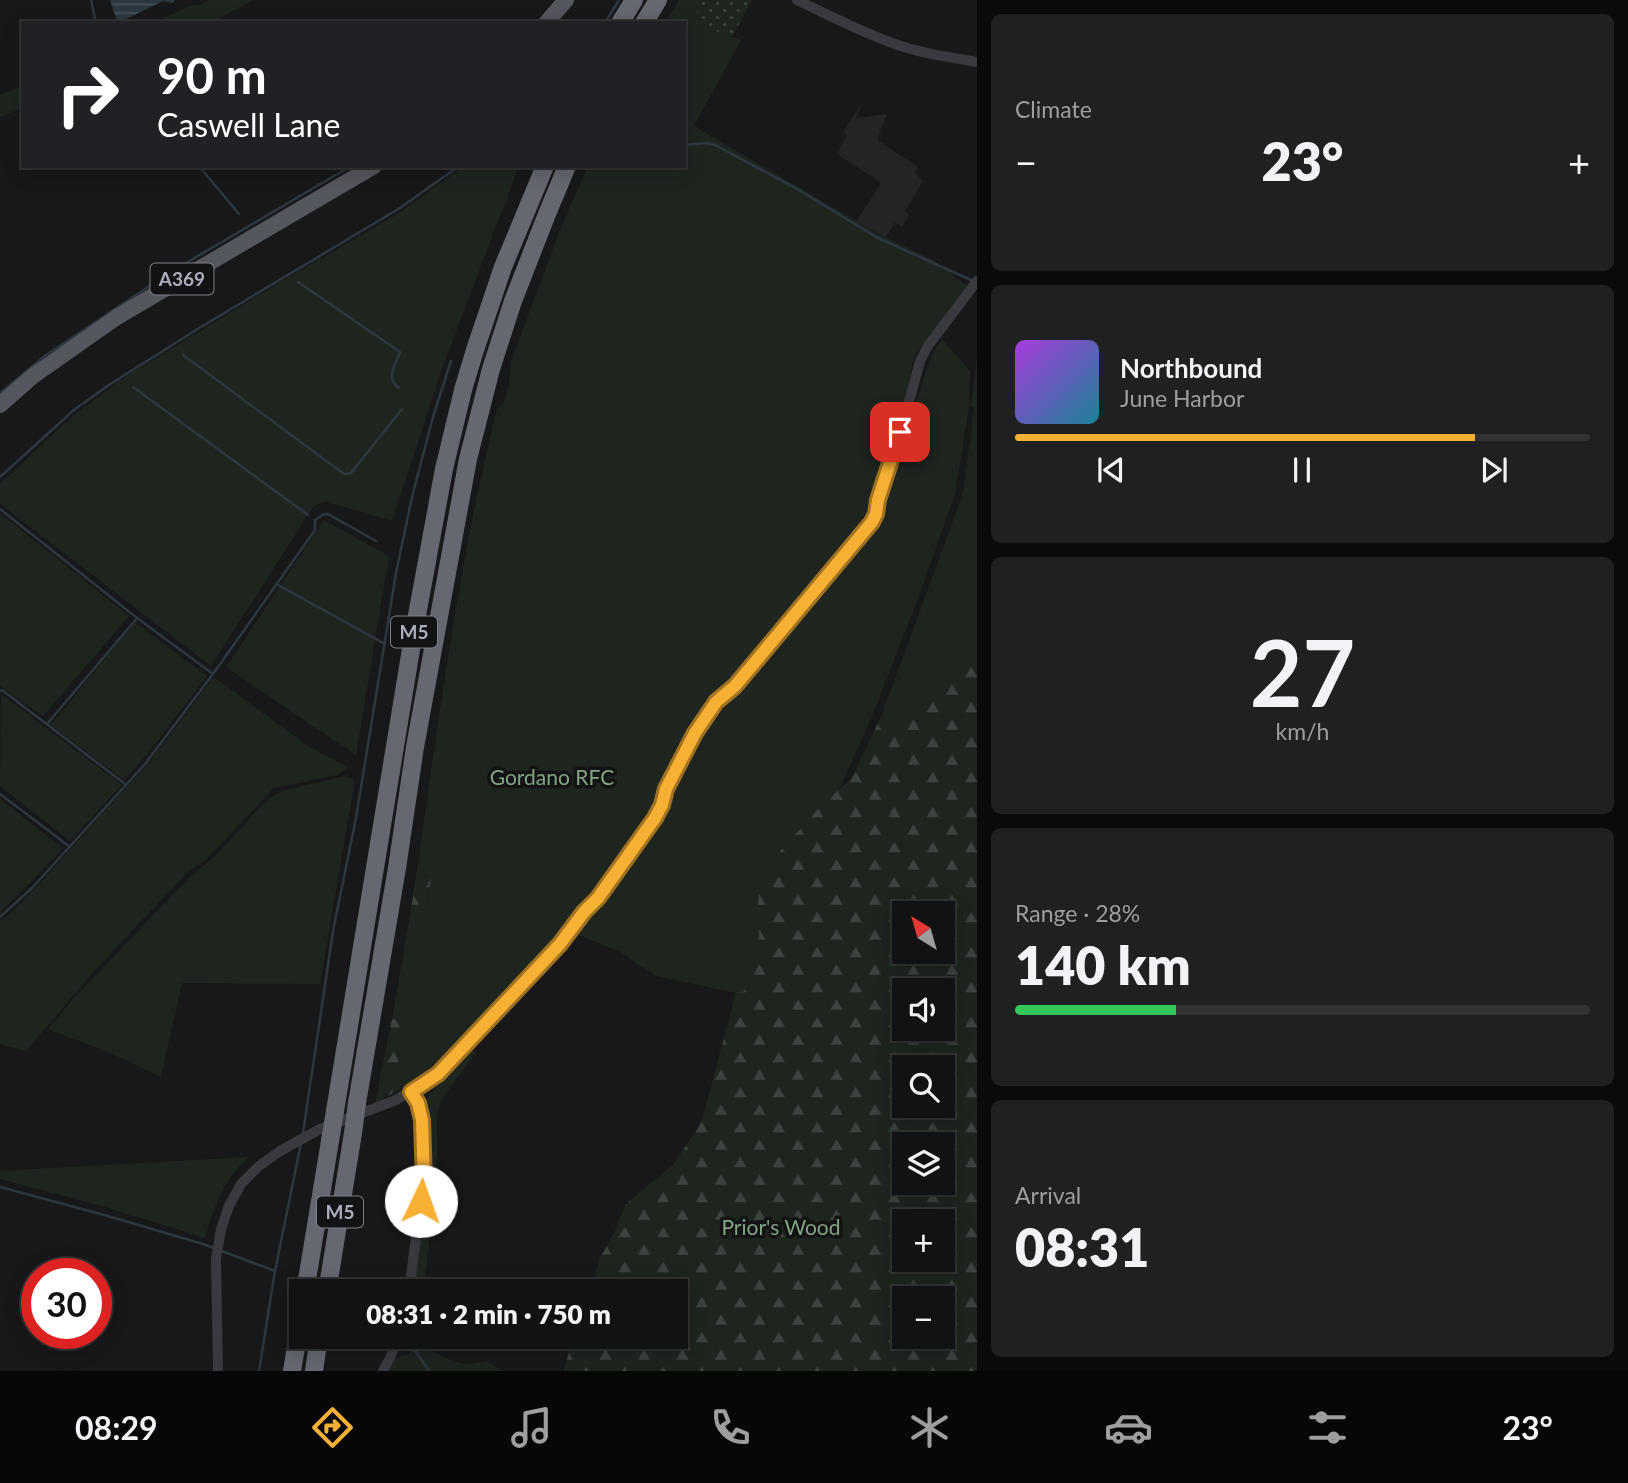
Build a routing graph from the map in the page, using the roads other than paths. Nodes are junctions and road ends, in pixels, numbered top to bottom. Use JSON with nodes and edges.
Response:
{"nodes":[{"id":1,"x":566,"y":0,"type":"edge"},
{"id":2,"x":634,"y":0,"type":"edge"},
{"id":3,"x":657,"y":0,"type":"edge"},
{"id":4,"x":797,"y":0,"type":"edge"},
{"id":5,"x":548,"y":21,"type":"edge"},
{"id":6,"x":621,"y":21,"type":"edge"},
{"id":7,"x":645,"y":21,"type":"edge"},
{"id":8,"x":977,"y":62,"type":"edge"},
{"id":9,"x":371,"y":168,"type":"edge"},
{"id":10,"x":544,"y":168,"type":"edge"},
{"id":11,"x":566,"y":168,"type":"edge"},
{"id":12,"x":977,"y":281,"type":"edge"},
{"id":13,"x":0,"y":405,"type":"edge"},
{"id":14,"x":411,"y":1092,"type":"junction"},
{"id":15,"x":307,"y":1279,"type":"edge"},
{"id":16,"x":329,"y":1279,"type":"edge"},
{"id":17,"x":411,"y":1279,"type":"edge"},
{"id":18,"x":296,"y":1349,"type":"edge"},
{"id":19,"x":317,"y":1349,"type":"edge"},
{"id":20,"x":393,"y":1349,"type":"edge"},
{"id":21,"x":218,"y":1371,"type":"edge"},
{"id":22,"x":292,"y":1371,"type":"edge"},
{"id":23,"x":314,"y":1371,"type":"edge"},
{"id":24,"x":383,"y":1371,"type":"edge"}],
"edges":[{"from":1,"to":5,"type":"main road"},
{"from":2,"to":6,"type":"highway"},
{"from":3,"to":7,"type":"highway"},
{"from":4,"to":8,"type":"street"},
{"from":9,"to":13,"type":"main road","number":"A369"},
{"from":10,"to":15,"type":"highway","number":"M5","bridge":true},
{"from":11,"to":16,"type":"highway","number":"M5","bridge":true},
{"from":12,"to":14,"type":"street"},
{"from":14,"to":17,"type":"street"},
{"from":14,"to":21,"type":"street"},
{"from":18,"to":22,"type":"highway"},
{"from":19,"to":23,"type":"highway"},
{"from":20,"to":24,"type":"street"}]}
